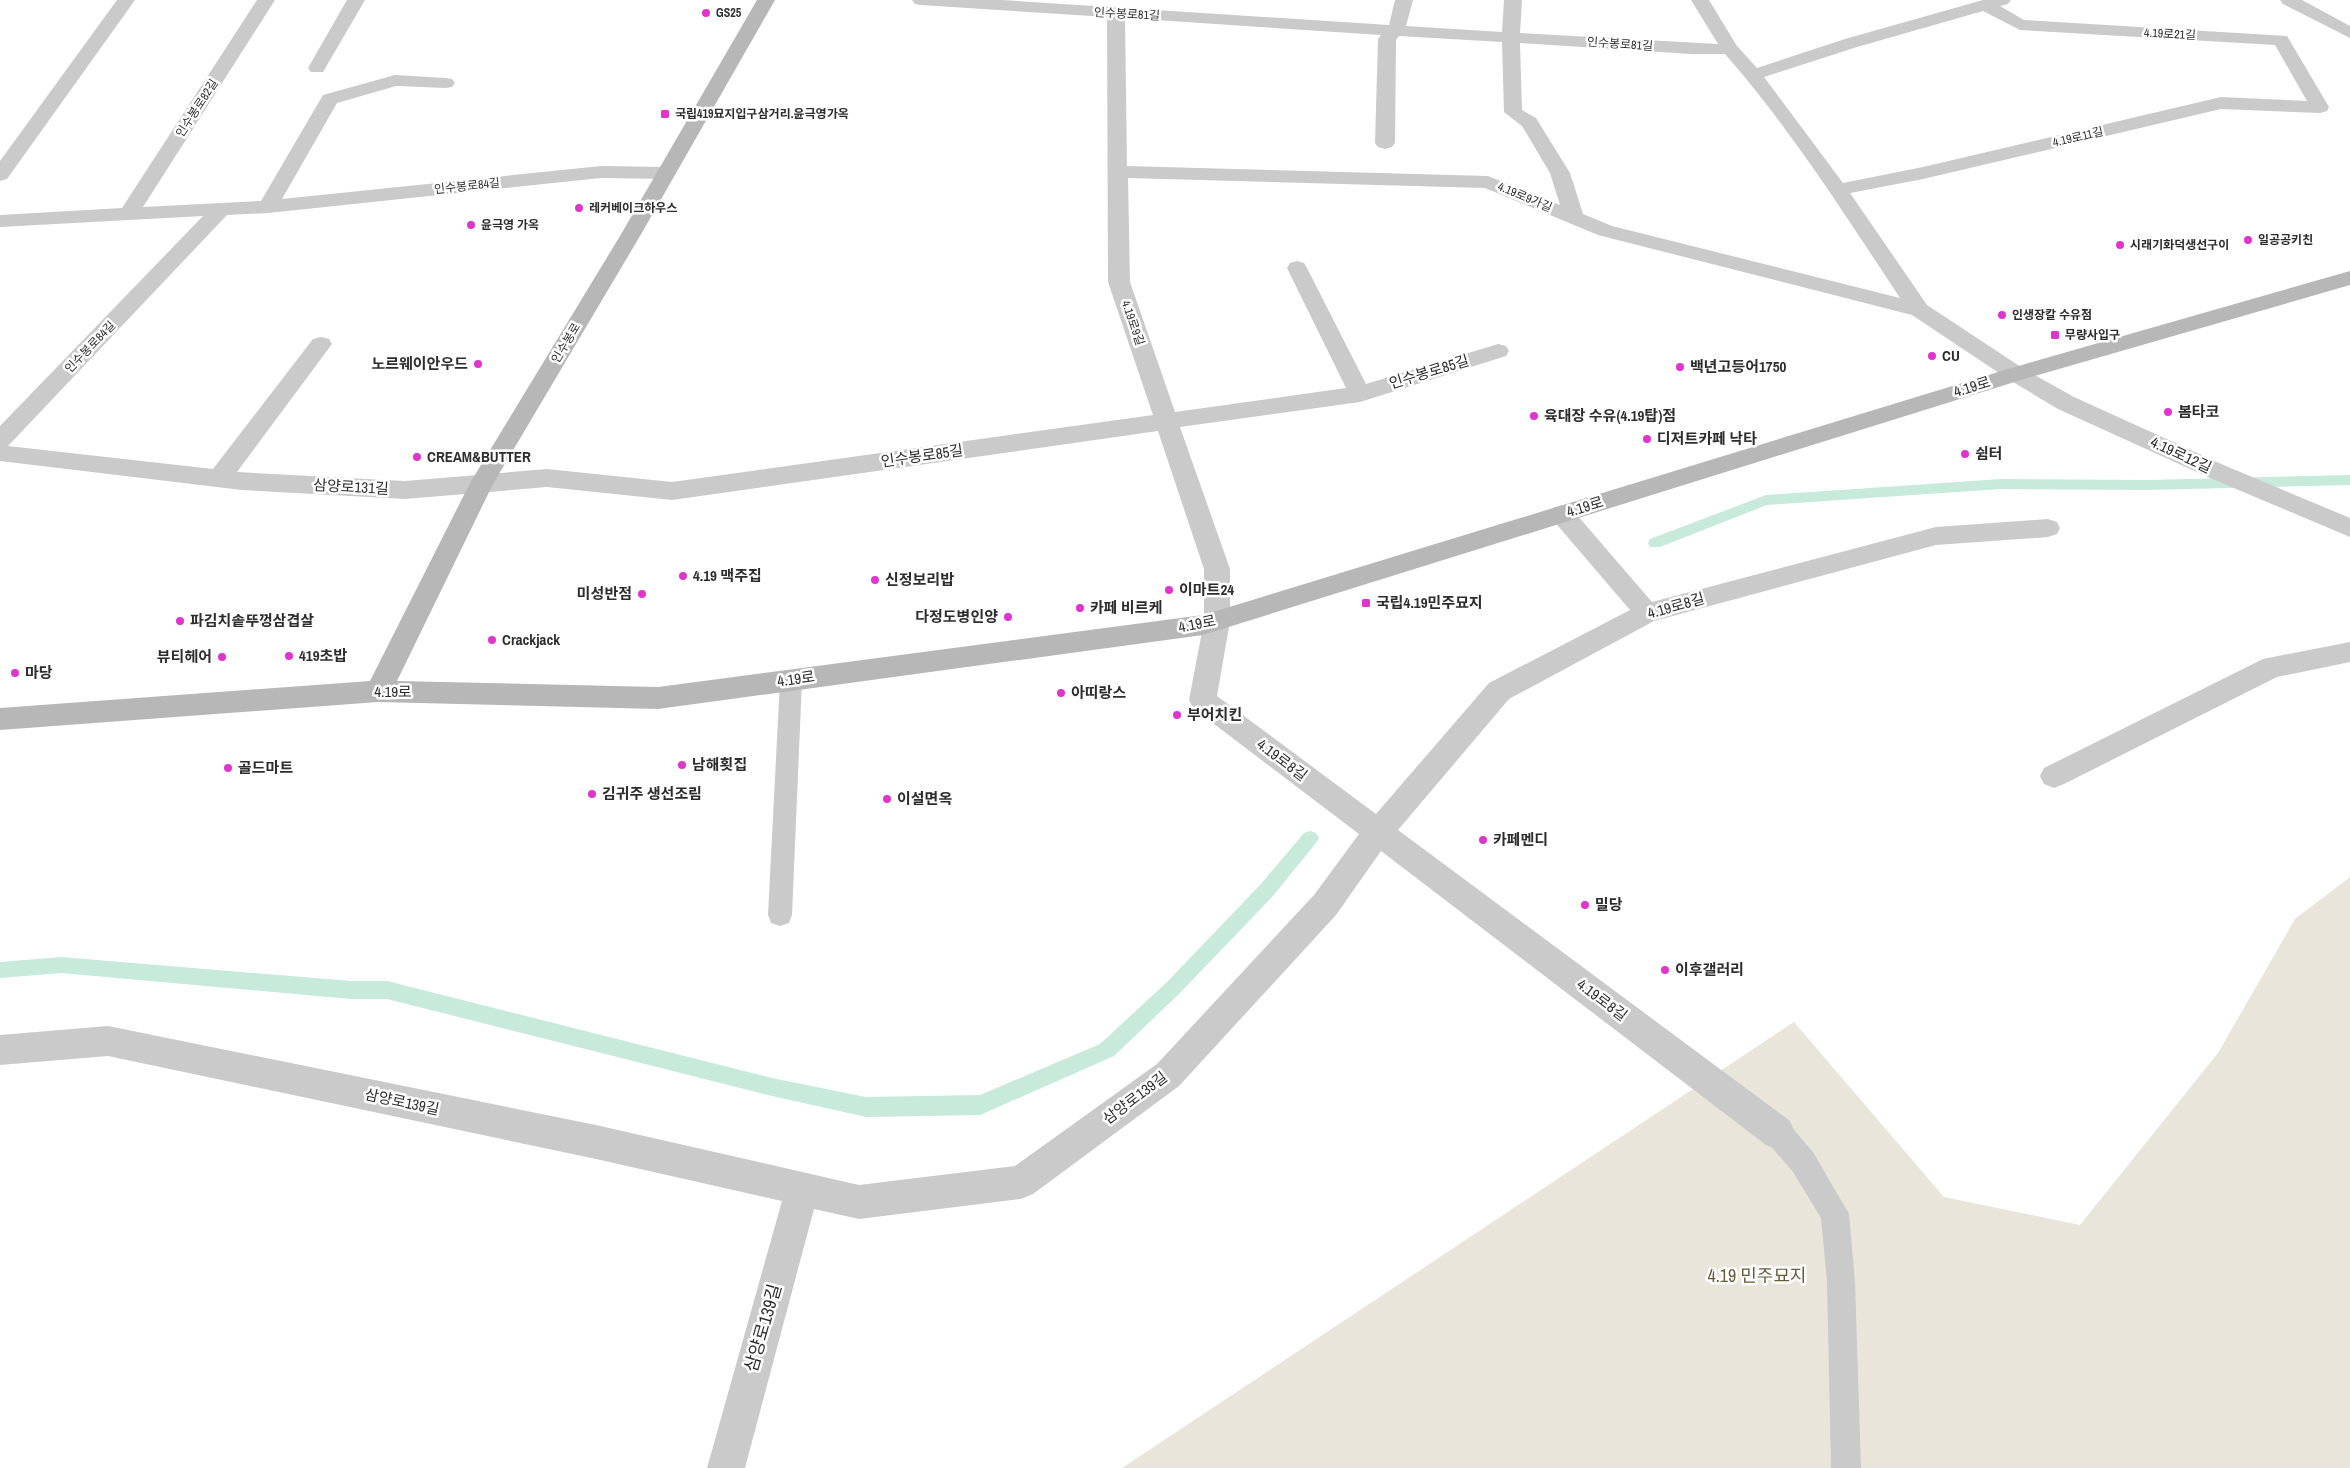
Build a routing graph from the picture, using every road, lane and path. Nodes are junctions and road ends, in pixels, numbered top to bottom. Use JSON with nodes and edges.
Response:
{"nodes":[{"id":1,"x":126,"y":0,"type":"edge"},
{"id":2,"x":266,"y":0,"type":"edge"},
{"id":3,"x":356,"y":0,"type":"edge"},
{"id":4,"x":766,"y":0,"type":"edge"},
{"id":5,"x":921,"y":0,"type":"edge"},
{"id":6,"x":1404,"y":0,"type":"edge"},
{"id":7,"x":1513,"y":0,"type":"edge"},
{"id":8,"x":1700,"y":0,"type":"edge"},
{"id":9,"x":2289,"y":0,"type":"edge"},
{"id":10,"x":1994,"y":2,"type":"edge"},
{"id":11,"x":1090,"y":6,"type":"edge"},
{"id":12,"x":1116,"y":14,"type":"junction"},
{"id":13,"x":1396,"y":30,"type":"junction"},
{"id":14,"x":2350,"y":32,"type":"edge"},
{"id":15,"x":1511,"y":37,"type":"junction"},
{"id":16,"x":1730,"y":49,"type":"junction"},
{"id":17,"x":317,"y":68,"type":"dead end"},
{"id":18,"x":1752,"y":75,"type":"junction"},
{"id":19,"x":446,"y":83,"type":"dead end"},
{"id":20,"x":2320,"y":107,"type":"joint"},
{"id":21,"x":1385,"y":143,"type":"dead end"},
{"id":22,"x":1118,"y":172,"type":"junction"},
{"id":23,"x":666,"y":173,"type":"junction"},
{"id":24,"x":0,"y":175,"type":"edge"},
{"id":25,"x":1838,"y":190,"type":"junction"},
{"id":26,"x":268,"y":207,"type":"junction"},
{"id":27,"x":221,"y":210,"type":"junction"},
{"id":28,"x":128,"y":215,"type":"junction"},
{"id":29,"x":1574,"y":218,"type":"junction"},
{"id":30,"x":0,"y":221,"type":"edge"},
{"id":31,"x":1298,"y":268,"type":"dead end"},
{"id":32,"x":2350,"y":278,"type":"edge"},
{"id":33,"x":1919,"y":310,"type":"junction"},
{"id":34,"x":321,"y":344,"type":"dead end"},
{"id":35,"x":1498,"y":351,"type":"dead end"},
{"id":36,"x":2016,"y":374,"type":"junction"},
{"id":37,"x":1360,"y":394,"type":"junction"},
{"id":38,"x":1166,"y":421,"type":"junction"},
{"id":39,"x":0,"y":440,"type":"edge"},
{"id":40,"x":0,"y":453,"type":"edge"},
{"id":41,"x":219,"y":478,"type":"junction"},
{"id":42,"x":482,"y":483,"type":"junction"},
{"id":43,"x":1562,"y":514,"type":"junction"},
{"id":44,"x":2048,"y":528,"type":"dead end"},
{"id":45,"x":2350,"y":528,"type":"edge"},
{"id":46,"x":1647,"y":613,"type":"junction"},
{"id":47,"x":1217,"y":621,"type":"junction"},
{"id":48,"x":2350,"y":652,"type":"edge"},
{"id":49,"x":791,"y":680,"type":"junction"},
{"id":50,"x":378,"y":692,"type":"junction"},
{"id":51,"x":0,"y":719,"type":"edge"},
{"id":52,"x":2054,"y":776,"type":"dead end"},
{"id":53,"x":1378,"y":832,"type":"junction"},
{"id":54,"x":780,"y":915,"type":"dead end"},
{"id":55,"x":0,"y":1050,"type":"edge"},
{"id":56,"x":1778,"y":1133,"type":"joint"},
{"id":57,"x":802,"y":1189,"type":"junction"},
{"id":58,"x":726,"y":1468,"type":"edge"},
{"id":59,"x":1846,"y":1468,"type":"edge"}],
"edges":[{"from":1,"to":24,"type":"street"},
{"from":2,"to":28,"type":"street","name":"인수봉로82길"},
{"from":3,"to":17,"type":"street"},
{"from":4,"to":23,"type":"street","name":"인수봉로"},
{"from":5,"to":11,"type":"street","name":"인수봉로81길"},
{"from":6,"to":13,"type":"street"},
{"from":7,"to":15,"type":"street"},
{"from":8,"to":16,"type":"street"},
{"from":9,"to":14,"type":"street"},
{"from":10,"to":18,"type":"street","name":"4.19로21길"},
{"from":10,"to":20,"type":"street","name":"4.19로21길"},
{"from":11,"to":12,"type":"street","name":"인수봉로81길"},
{"from":12,"to":13,"type":"street","name":"인수봉로81길"},
{"from":12,"to":22,"type":"street","name":"4.19로9길"},
{"from":13,"to":15,"type":"street","name":"인수봉로81길"},
{"from":13,"to":21,"type":"street"},
{"from":15,"to":16,"type":"street","name":"인수봉로81길"},
{"from":15,"to":29,"type":"street"},
{"from":16,"to":18,"type":"street"},
{"from":18,"to":25,"type":"street"},
{"from":19,"to":26,"type":"street"},
{"from":20,"to":25,"type":"street","name":"4.19로11길"},
{"from":22,"to":29,"type":"street","name":"4.19로9가길"},
{"from":22,"to":38,"type":"street","name":"4.19로9길"},
{"from":23,"to":26,"type":"street","name":"인수봉로84길"},
{"from":23,"to":42,"type":"street","name":"인수봉로"},
{"from":25,"to":33,"type":"street"},
{"from":26,"to":27,"type":"street","name":"인수봉로84길"},
{"from":27,"to":28,"type":"street","name":"인수봉로84길"},
{"from":27,"to":39,"type":"street","name":"인수봉로84길"},
{"from":28,"to":30,"type":"street","name":"인수봉로84길"},
{"from":29,"to":33,"type":"street","name":"4.19로9가길"},
{"from":31,"to":37,"type":"street"},
{"from":32,"to":36,"type":"street","name":"4.19로"},
{"from":33,"to":36,"type":"street"},
{"from":34,"to":41,"type":"street"},
{"from":35,"to":37,"type":"street","name":"인수봉로85길"},
{"from":36,"to":43,"type":"street","name":"4.19로"},
{"from":36,"to":45,"type":"street","name":"4.19로12길"},
{"from":37,"to":38,"type":"street","name":"인수봉로85길"},
{"from":38,"to":42,"type":"street","name":"인수봉로85길"},
{"from":38,"to":47,"type":"street","name":"4.19로9길"},
{"from":40,"to":41,"type":"street","name":"삼양로131길"},
{"from":41,"to":42,"type":"street","name":"삼양로131길"},
{"from":42,"to":50,"type":"street","name":"인수봉로"},
{"from":43,"to":46,"type":"street"},
{"from":43,"to":47,"type":"street","name":"4.19로"},
{"from":44,"to":46,"type":"street","name":"4.19로8길"},
{"from":46,"to":53,"type":"street","name":"4.19로8길"},
{"from":47,"to":49,"type":"street","name":"4.19로"},
{"from":47,"to":53,"type":"street","name":"4.19로8길"},
{"from":48,"to":52,"type":"street"},
{"from":49,"to":50,"type":"street","name":"4.19로"},
{"from":49,"to":54,"type":"lane"},
{"from":50,"to":51,"type":"street","name":"4.19로"},
{"from":53,"to":56,"type":"street","name":"4.19로8길"},
{"from":53,"to":57,"type":"street","name":"삼양로139길"},
{"from":55,"to":57,"type":"street","name":"삼양로139길"},
{"from":56,"to":59,"type":"lane"},
{"from":57,"to":58,"type":"street","name":"삼양로139길"}]}
